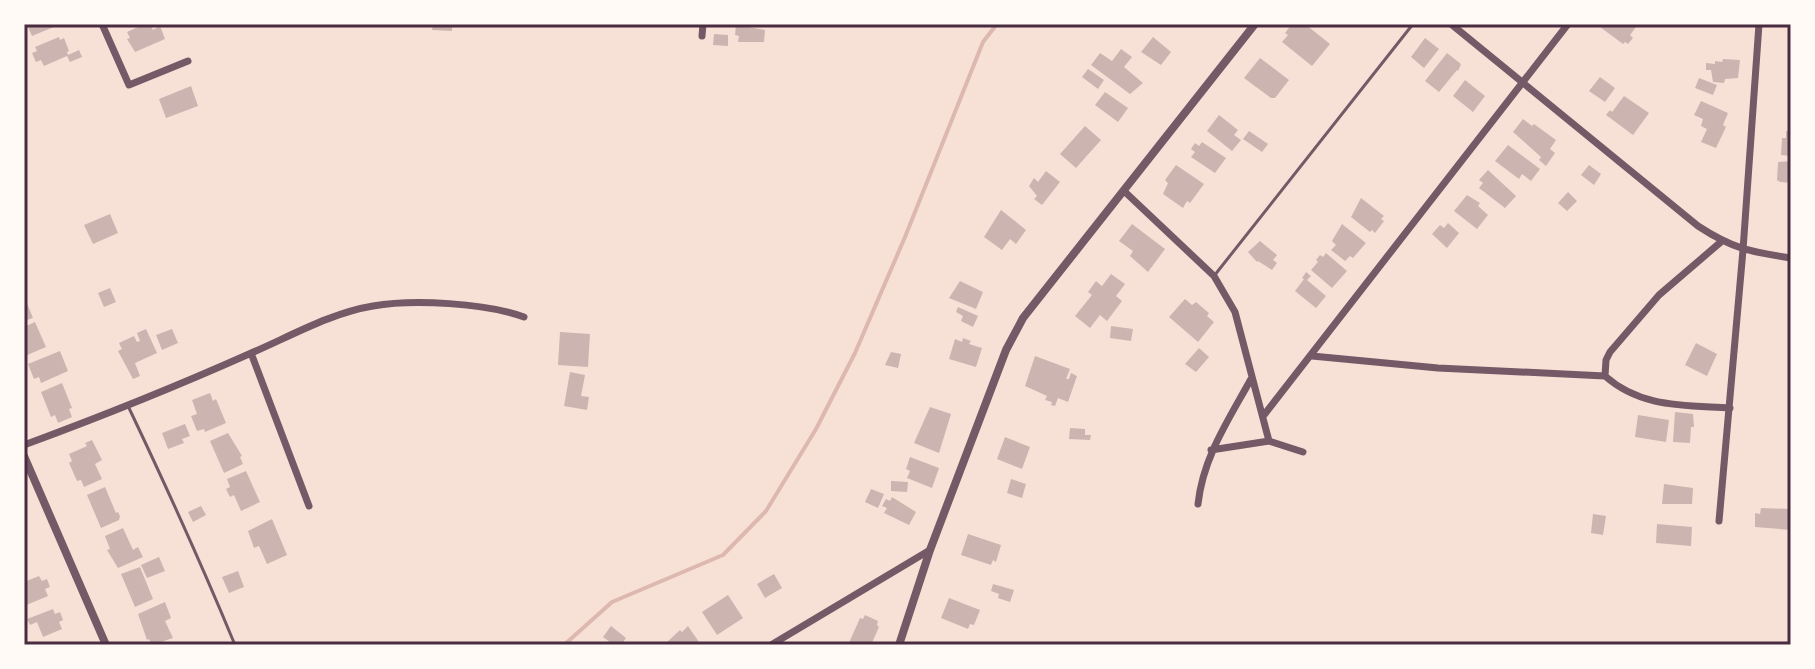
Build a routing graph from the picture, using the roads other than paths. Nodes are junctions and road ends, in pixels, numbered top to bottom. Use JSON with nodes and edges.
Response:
{"nodes":[{"id":1,"x":102,"y":24,"type":"edge"},
{"id":2,"x":703,"y":24,"type":"edge"},
{"id":3,"x":1255,"y":24,"type":"edge"},
{"id":4,"x":1413,"y":24,"type":"edge"},
{"id":5,"x":1451,"y":24,"type":"edge"},
{"id":6,"x":1568,"y":24,"type":"edge"},
{"id":7,"x":1759,"y":24,"type":"edge"},
{"id":8,"x":702,"y":36,"type":"dead end"},
{"id":9,"x":188,"y":61,"type":"dead end"},
{"id":10,"x":1523,"y":81,"type":"junction"},
{"id":11,"x":1124,"y":191,"type":"junction"},
{"id":12,"x":1722,"y":241,"type":"junction"},
{"id":13,"x":1743,"y":250,"type":"junction"},
{"id":14,"x":1791,"y":258,"type":"edge"},
{"id":15,"x":1214,"y":276,"type":"junction"},
{"id":16,"x":524,"y":317,"type":"dead end"},
{"id":17,"x":251,"y":353,"type":"junction"},
{"id":18,"x":1312,"y":356,"type":"junction"},
{"id":19,"x":1605,"y":376,"type":"junction"},
{"id":20,"x":1251,"y":379,"type":"junction"},
{"id":21,"x":129,"y":406,"type":"junction"},
{"id":22,"x":1730,"y":408,"type":"junction"},
{"id":23,"x":1264,"y":415,"type":"junction"},
{"id":24,"x":1269,"y":441,"type":"junction"},
{"id":25,"x":24,"y":445,"type":"edge"},
{"id":26,"x":1211,"y":450,"type":"junction"},
{"id":27,"x":1303,"y":452,"type":"dead end"},
{"id":28,"x":24,"y":456,"type":"edge"},
{"id":29,"x":1198,"y":504,"type":"dead end"},
{"id":30,"x":309,"y":506,"type":"dead end"},
{"id":31,"x":1719,"y":521,"type":"dead end"},
{"id":32,"x":930,"y":550,"type":"junction"},
{"id":33,"x":106,"y":645,"type":"edge"},
{"id":34,"x":235,"y":645,"type":"edge"},
{"id":35,"x":771,"y":645,"type":"edge"},
{"id":36,"x":899,"y":645,"type":"edge"}],
"edges":[{"from":1,"to":9,"type":"street"},
{"from":2,"to":8,"type":"street"},
{"from":3,"to":11,"type":"street"},
{"from":4,"to":15,"type":"lane"},
{"from":5,"to":10,"type":"street"},
{"from":6,"to":10,"type":"street"},
{"from":7,"to":13,"type":"street"},
{"from":10,"to":12,"type":"street"},
{"from":10,"to":18,"type":"street"},
{"from":11,"to":15,"type":"street"},
{"from":11,"to":32,"type":"street"},
{"from":12,"to":13,"type":"street"},
{"from":12,"to":19,"type":"street"},
{"from":13,"to":14,"type":"street"},
{"from":13,"to":22,"type":"street"},
{"from":15,"to":20,"type":"street"},
{"from":16,"to":17,"type":"street"},
{"from":17,"to":21,"type":"street"},
{"from":17,"to":30,"type":"street"},
{"from":18,"to":19,"type":"street"},
{"from":18,"to":23,"type":"street"},
{"from":19,"to":22,"type":"street"},
{"from":20,"to":23,"type":"street"},
{"from":20,"to":26,"type":"street"},
{"from":21,"to":25,"type":"street"},
{"from":21,"to":34,"type":"lane"},
{"from":22,"to":31,"type":"street"},
{"from":23,"to":24,"type":"street"},
{"from":24,"to":26,"type":"street"},
{"from":24,"to":27,"type":"street"},
{"from":26,"to":29,"type":"street"},
{"from":28,"to":33,"type":"street"},
{"from":32,"to":35,"type":"street"},
{"from":32,"to":36,"type":"street"}]}
